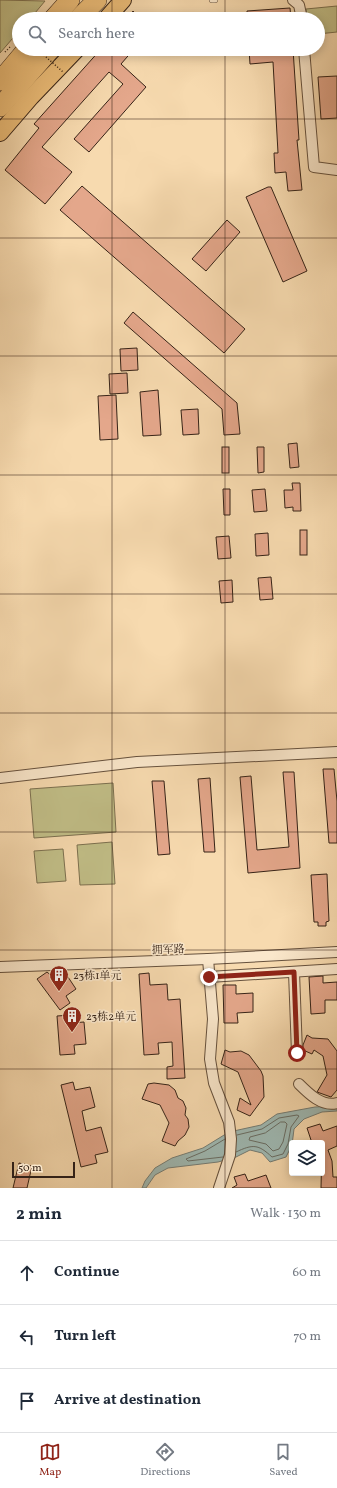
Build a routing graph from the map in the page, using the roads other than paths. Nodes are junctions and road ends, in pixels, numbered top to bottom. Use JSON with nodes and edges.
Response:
{"nodes":[{"id":1,"x":97,"y":0,"type":"edge"},
{"id":2,"x":123,"y":0,"type":"edge"},
{"id":3,"x":212,"y":0,"type":"edge"},
{"id":4,"x":215,"y":0,"type":"edge"},
{"id":5,"x":293,"y":0,"type":"edge"},
{"id":6,"x":62,"y":6,"type":"edge"},
{"id":7,"x":53,"y":12,"type":"edge"},
{"id":8,"x":112,"y":12,"type":"edge"},
{"id":9,"x":300,"y":12,"type":"edge"},
{"id":10,"x":12,"y":55,"type":"edge"},
{"id":11,"x":21,"y":56,"type":"edge"},
{"id":12,"x":45,"y":56,"type":"edge"},
{"id":13,"x":70,"y":56,"type":"edge"},
{"id":14,"x":305,"y":56,"type":"edge"},
{"id":15,"x":0,"y":68,"type":"edge"},
{"id":16,"x":0,"y":80,"type":"edge"},
{"id":17,"x":0,"y":107,"type":"edge"},
{"id":18,"x":0,"y":133,"type":"edge"},
{"id":19,"x":337,"y":170,"type":"edge"},
{"id":20,"x":337,"y":752,"type":"edge"},
{"id":21,"x":0,"y":778,"type":"edge"},
{"id":22,"x":337,"y":952,"type":"edge"},
{"id":23,"x":208,"y":960,"type":"junction"},
{"id":24,"x":0,"y":967,"type":"edge"},
{"id":25,"x":337,"y":969,"type":"edge"},
{"id":26,"x":294,"y":972,"type":"junction"},
{"id":27,"x":209,"y":977,"type":"junction"},
{"id":28,"x":297,"y":1053,"type":"dead end"},
{"id":29,"x":299,"y":1084,"type":"dead end"},
{"id":30,"x":337,"y":1103,"type":"edge"},
{"id":31,"x":219,"y":1188,"type":"edge"}],
"edges":[{"from":1,"to":6,"type":"highway"},
{"from":2,"to":8,"type":"main road"},
{"from":3,"to":4,"type":"lane"},
{"from":5,"to":9,"type":"street"},
{"from":6,"to":7,"type":"main road"},
{"from":10,"to":15,"type":"main road"},
{"from":11,"to":16,"type":"highway"},
{"from":12,"to":17,"type":"highway"},
{"from":13,"to":18,"type":"main road"},
{"from":14,"to":19,"type":"street"},
{"from":20,"to":21,"type":"street"},
{"from":22,"to":23,"type":"street","name":"拥军路"},
{"from":23,"to":24,"type":"street","name":"拥军路"},
{"from":23,"to":27,"type":"street"},
{"from":25,"to":26,"type":"street"},
{"from":26,"to":27,"type":"street"},
{"from":26,"to":28,"type":"street"},
{"from":27,"to":31,"type":"street"},
{"from":29,"to":30,"type":"street"}]}
